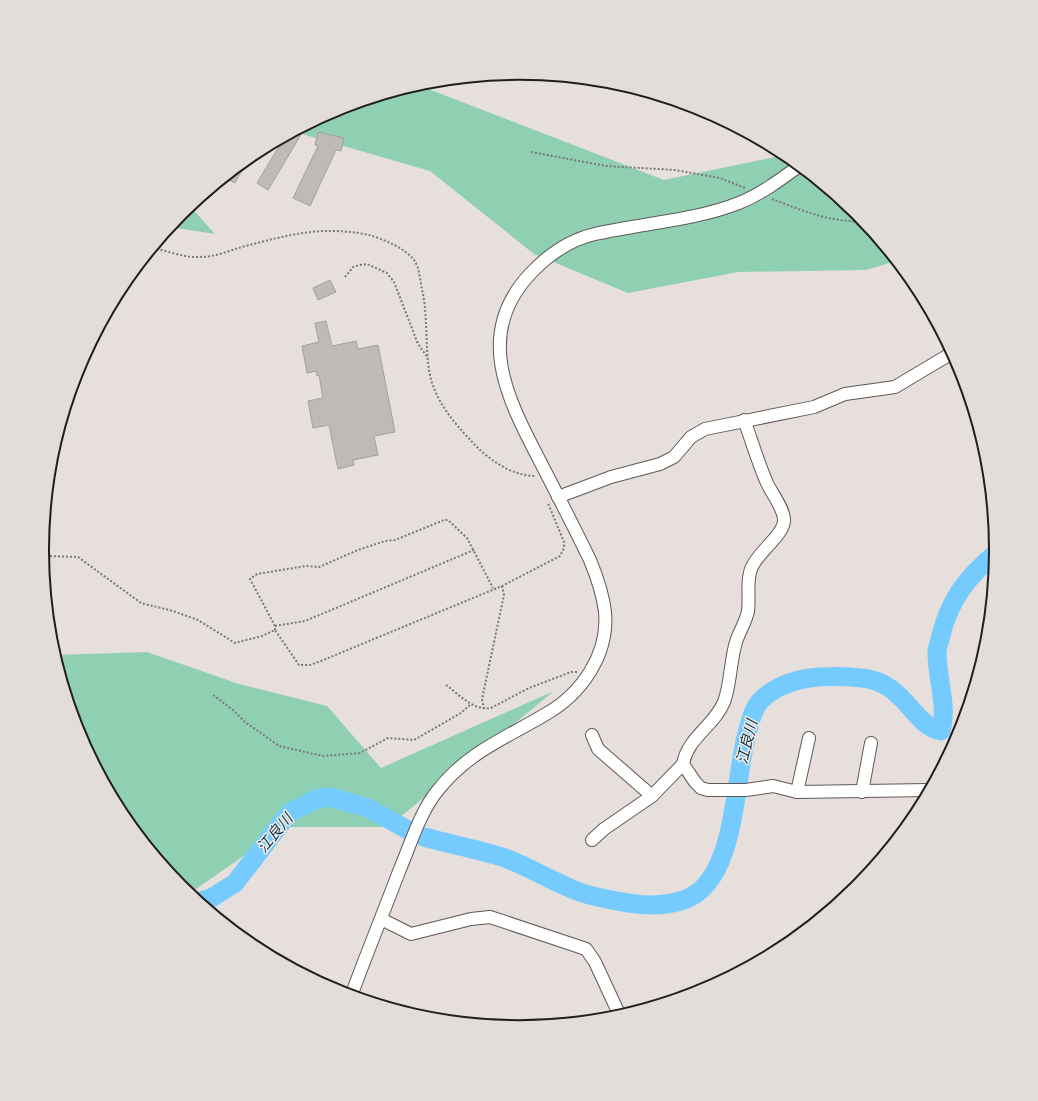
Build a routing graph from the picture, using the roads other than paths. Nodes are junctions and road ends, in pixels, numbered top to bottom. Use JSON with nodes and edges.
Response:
{"nodes":[{"id":1,"x":794,"y":170,"type":"edge"},
{"id":2,"x":947,"y":356,"type":"edge"},
{"id":3,"x":744,"y":420,"type":"junction"},
{"id":4,"x":553,"y":499,"type":"junction"},
{"id":5,"x":592,"y":734,"type":"dead end"},
{"id":6,"x":809,"y":738,"type":"dead end"},
{"id":7,"x":871,"y":743,"type":"dead end"},
{"id":8,"x":683,"y":764,"type":"junction"},
{"id":9,"x":923,"y":790,"type":"edge"},
{"id":10,"x":797,"y":792,"type":"junction"},
{"id":11,"x":862,"y":792,"type":"junction"},
{"id":12,"x":652,"y":796,"type":"junction"},
{"id":13,"x":592,"y":840,"type":"dead end"},
{"id":14,"x":381,"y":919,"type":"junction"},
{"id":15,"x":353,"y":990,"type":"edge"},
{"id":16,"x":617,"y":1010,"type":"edge"}],
"edges":[{"from":1,"to":4,"type":"street"},
{"from":2,"to":3,"type":"street"},
{"from":3,"to":4,"type":"street"},
{"from":3,"to":8,"type":"street"},
{"from":4,"to":14,"type":"street"},
{"from":5,"to":12,"type":"street"},
{"from":6,"to":10,"type":"street"},
{"from":7,"to":11,"type":"street"},
{"from":8,"to":10,"type":"street"},
{"from":8,"to":12,"type":"street"},
{"from":9,"to":11,"type":"street"},
{"from":10,"to":11,"type":"street"},
{"from":12,"to":13,"type":"street"},
{"from":14,"to":15,"type":"street"},
{"from":14,"to":16,"type":"street"}]}
